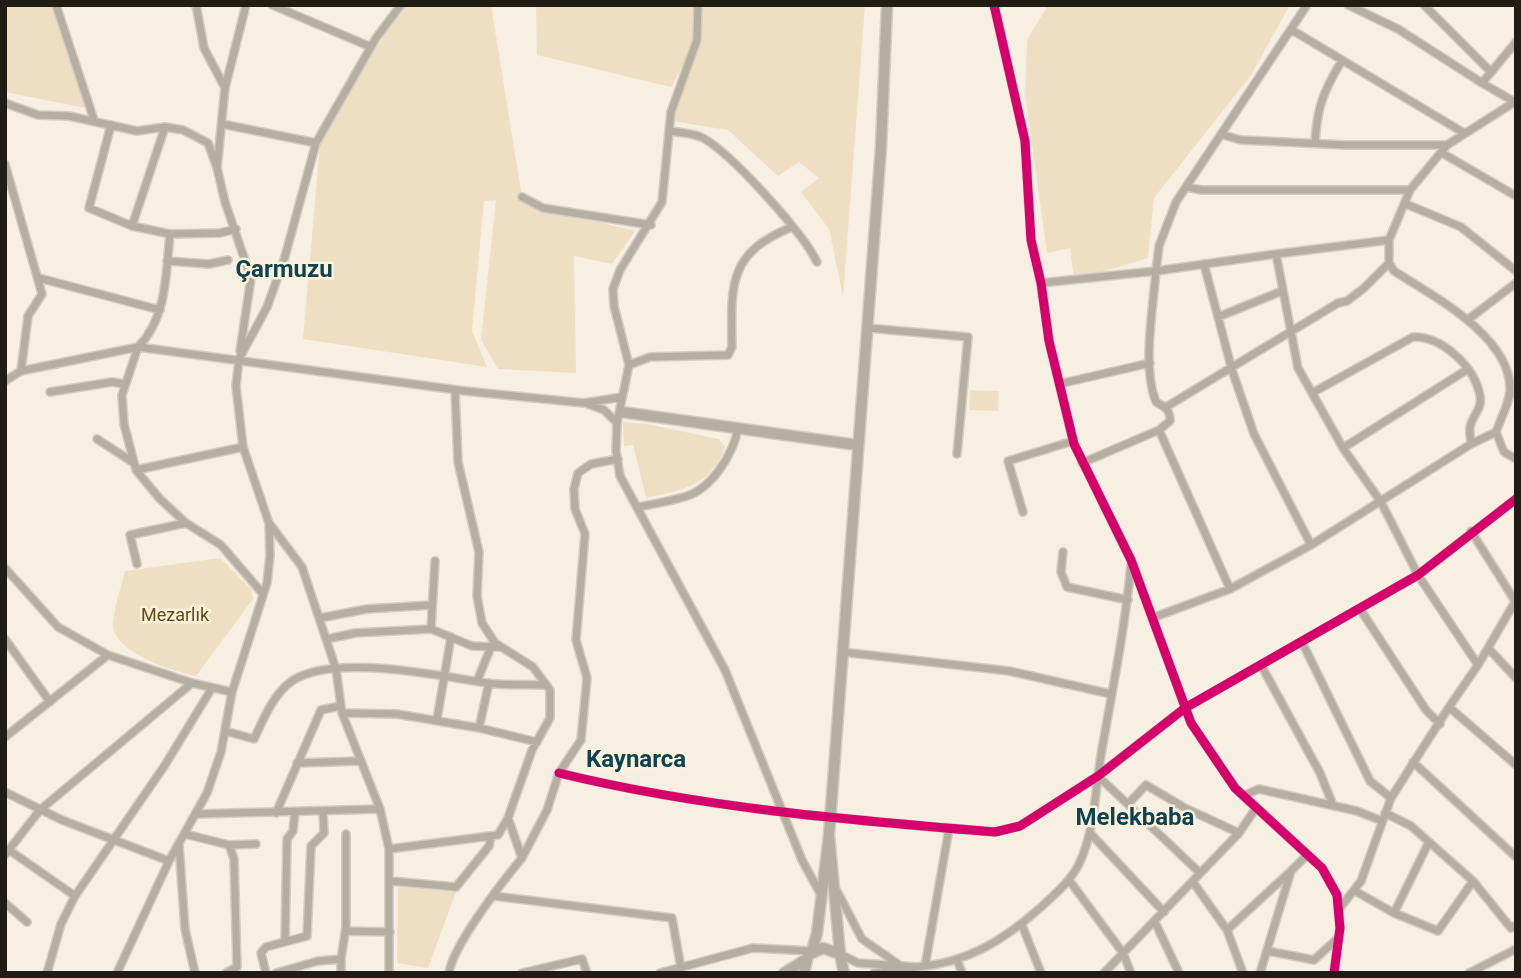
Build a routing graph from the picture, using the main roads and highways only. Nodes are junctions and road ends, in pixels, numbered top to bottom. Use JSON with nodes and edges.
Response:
{"nodes":[{"id":1,"x":887,"y":5,"type":"edge"},
{"id":2,"x":622,"y":412,"type":"road end"},
{"id":3,"x":858,"y":445,"type":"junction"},
{"id":4,"x":830,"y":835,"type":"junction"},
{"id":5,"x":840,"y":954,"type":"junction"},
{"id":6,"x":809,"y":955,"type":"junction"},
{"id":7,"x":784,"y":973,"type":"edge"},
{"id":8,"x":804,"y":973,"type":"edge"},
{"id":9,"x":844,"y":973,"type":"edge"}],
"edges":[{"from":1,"to":3,"type":"main road"},
{"from":2,"to":3,"type":"main road"},
{"from":3,"to":4,"type":"main road"},
{"from":4,"to":5,"type":"main road"},
{"from":4,"to":6,"type":"main road"},
{"from":5,"to":6,"type":"main road"},
{"from":5,"to":9,"type":"main road"},
{"from":6,"to":7,"type":"main road"},
{"from":6,"to":8,"type":"main road"}]}
